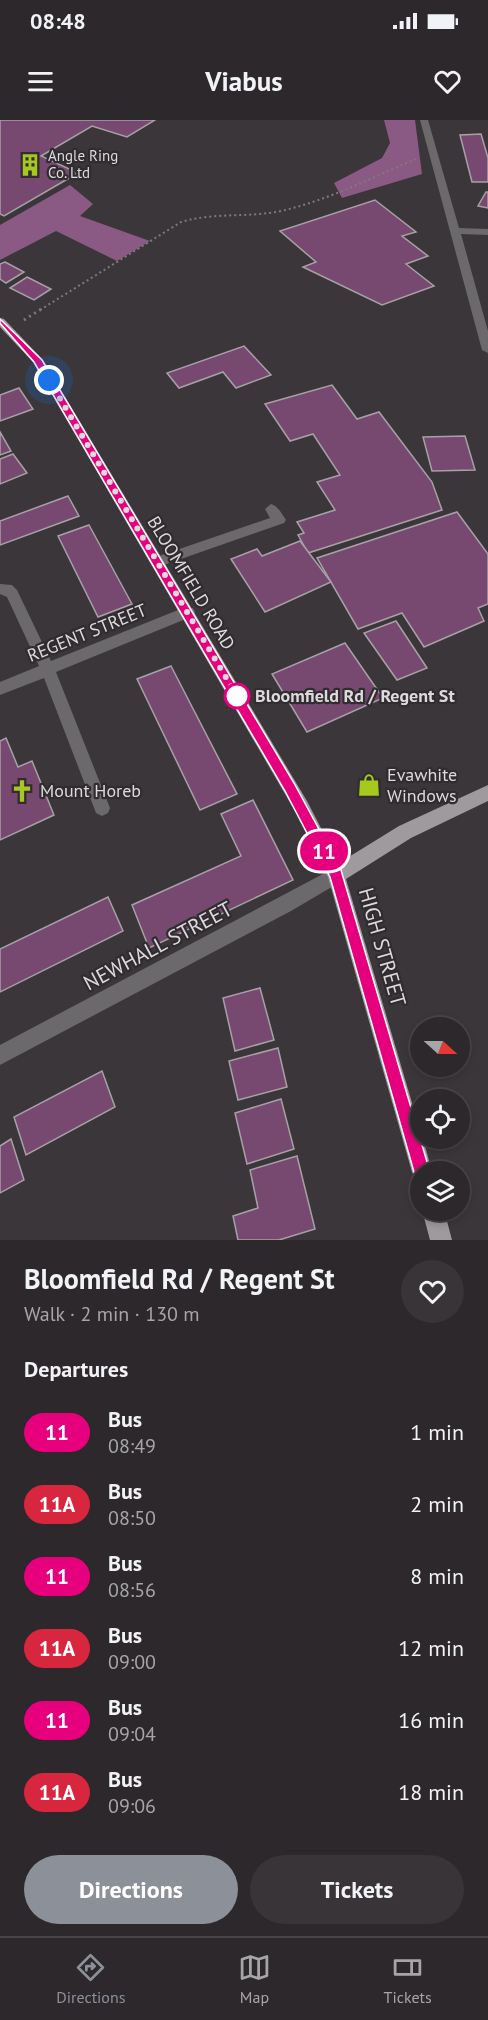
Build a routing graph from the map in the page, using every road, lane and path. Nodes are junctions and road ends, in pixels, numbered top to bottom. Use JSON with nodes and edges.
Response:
{"nodes":[{"id":1,"x":424,"y":120,"type":"edge"},
{"id":2,"x":433,"y":152,"type":"junction"},
{"id":3,"x":455,"y":231,"type":"junction"},
{"id":4,"x":488,"y":232,"type":"edge"},
{"id":5,"x":3,"y":326,"type":"edge"},
{"id":6,"x":488,"y":350,"type":"edge"},
{"id":7,"x":271,"y":509,"type":"dead end"},
{"id":8,"x":158,"y":562,"type":"junction"},
{"id":9,"x":0,"y":589,"type":"edge"},
{"id":10,"x":188,"y":612,"type":"junction"},
{"id":11,"x":48,"y":670,"type":"junction"},
{"id":12,"x":0,"y":689,"type":"edge"},
{"id":13,"x":488,"y":793,"type":"edge"},
{"id":14,"x":102,"y":808,"type":"dead end"},
{"id":15,"x":336,"y":875,"type":"junction"},
{"id":16,"x":0,"y":1055,"type":"edge"},
{"id":17,"x":419,"y":1161,"type":"edge"},
{"id":18,"x":436,"y":1221,"type":"edge"},
{"id":19,"x":441,"y":1240,"type":"edge"}],
"edges":[{"from":1,"to":2,"type":"street"},
{"from":2,"to":3,"type":"street"},
{"from":2,"to":5,"type":"path"},
{"from":3,"to":4,"type":"street"},
{"from":3,"to":6,"type":"street"},
{"from":5,"to":8,"type":"main road","name":"BLOOMFIELD ROAD"},
{"from":7,"to":8,"type":"street"},
{"from":8,"to":10,"type":"main road","name":"BLOOMFIELD ROAD"},
{"from":9,"to":11,"type":"street"},
{"from":10,"to":11,"type":"street","name":"REGENT STREET"},
{"from":10,"to":15,"type":"main road","name":"BLOOMFIELD ROAD"},
{"from":11,"to":12,"type":"street","name":"REGENT STREET"},
{"from":11,"to":14,"type":"street"},
{"from":13,"to":15,"type":"main road"},
{"from":15,"to":16,"type":"street","name":"NEWHALL STREET"},
{"from":15,"to":17,"type":"main road","name":"HIGH STREET"},
{"from":18,"to":19,"type":"main road"}]}
